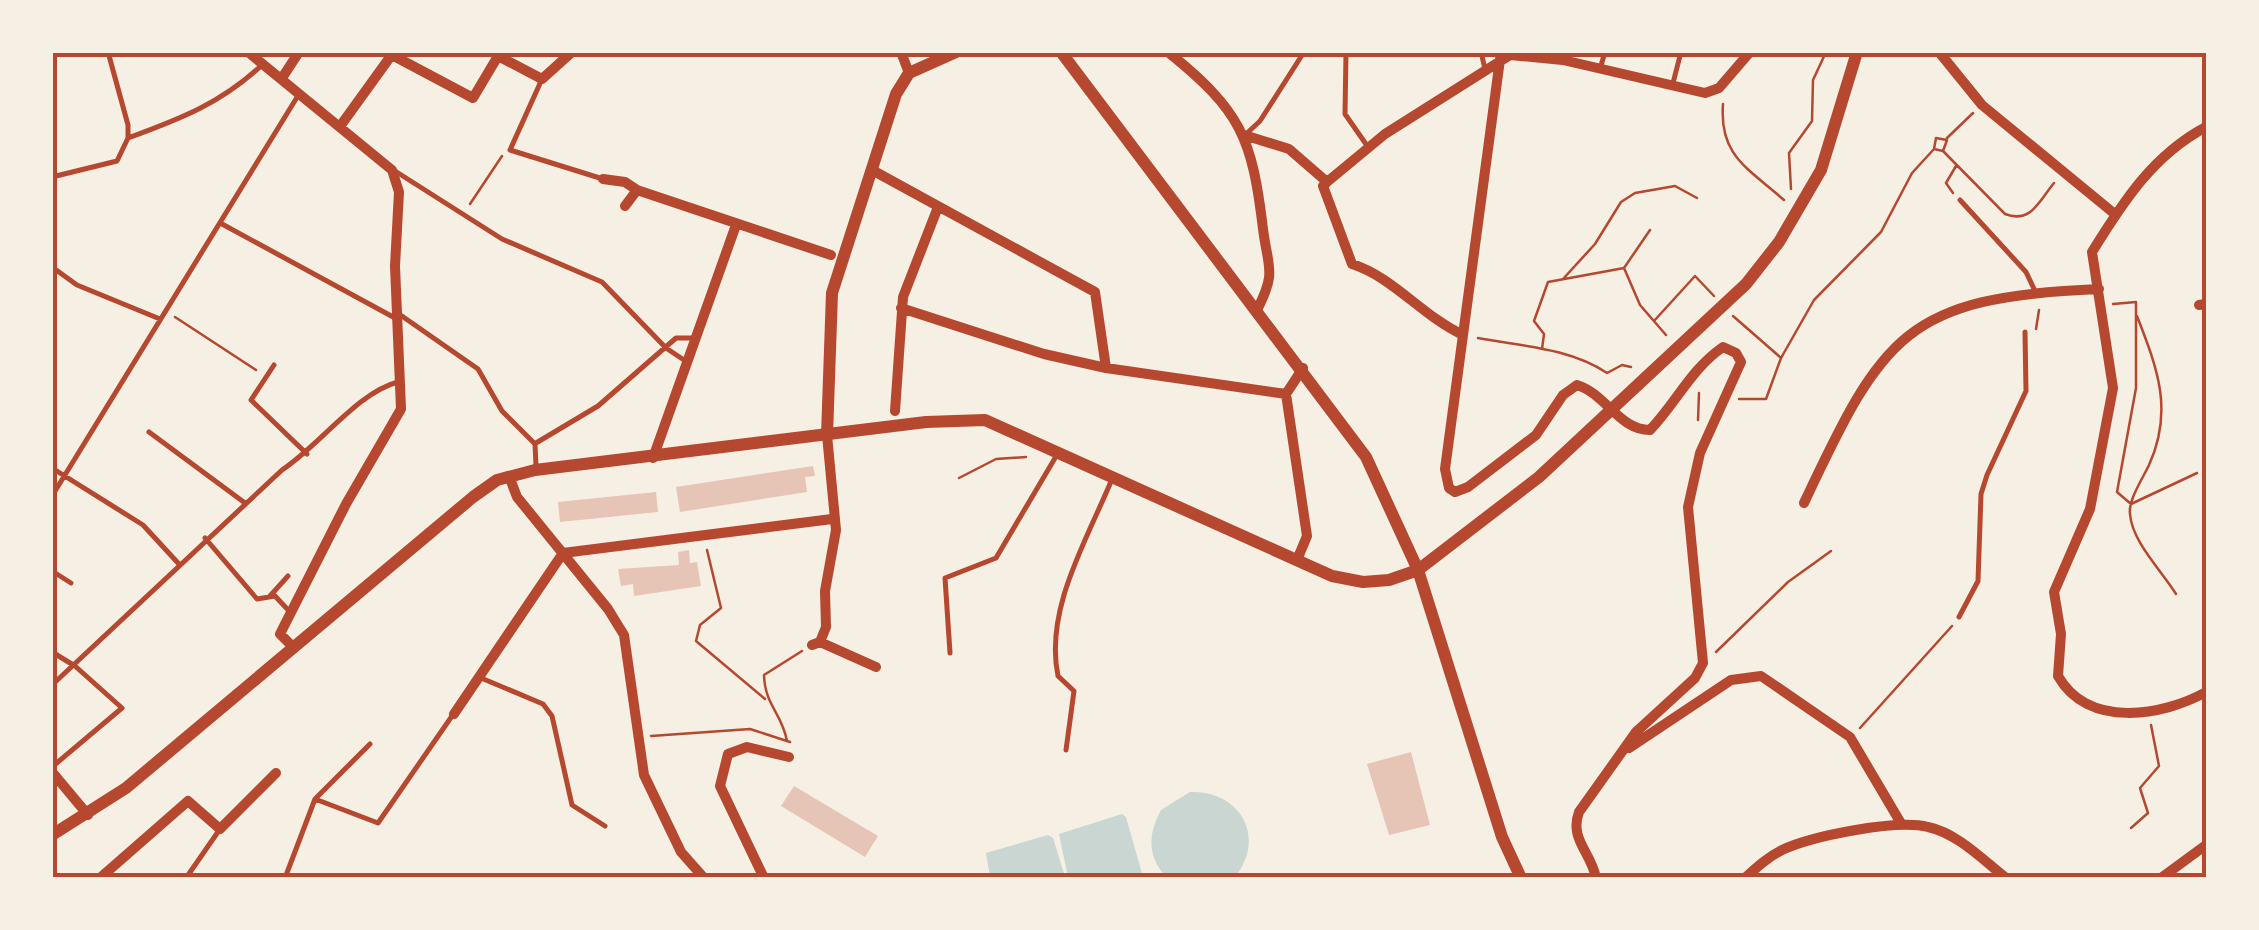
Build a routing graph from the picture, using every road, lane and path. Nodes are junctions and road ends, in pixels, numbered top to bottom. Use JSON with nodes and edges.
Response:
{"nodes":[{"id":1,"x":108,"y":52,"type":"edge"},
{"id":2,"x":248,"y":52,"type":"edge"},
{"id":3,"x":299,"y":52,"type":"edge"},
{"id":4,"x":572,"y":52,"type":"edge"},
{"id":5,"x":901,"y":52,"type":"edge"},
{"id":6,"x":956,"y":52,"type":"edge"},
{"id":7,"x":1061,"y":52,"type":"edge"},
{"id":8,"x":1168,"y":52,"type":"edge"},
{"id":9,"x":1304,"y":52,"type":"edge"},
{"id":10,"x":1346,"y":52,"type":"edge"},
{"id":11,"x":1481,"y":52,"type":"edge"},
{"id":12,"x":1605,"y":52,"type":"edge"},
{"id":13,"x":1681,"y":52,"type":"edge"},
{"id":14,"x":1750,"y":52,"type":"edge"},
{"id":15,"x":1826,"y":52,"type":"edge"},
{"id":16,"x":1857,"y":52,"type":"edge"},
{"id":17,"x":1939,"y":52,"type":"edge"},
{"id":18,"x":393,"y":54,"type":"edge"},
{"id":19,"x":504,"y":56,"type":"edge"},
{"id":20,"x":1501,"y":56,"type":"edge"},
{"id":21,"x":262,"y":64,"type":"junction"},
{"id":22,"x":1600,"y":69,"type":"junction"},
{"id":23,"x":1486,"y":71,"type":"junction"},
{"id":24,"x":910,"y":73,"type":"junction"},
{"id":25,"x":282,"y":78,"type":"junction"},
{"id":26,"x":542,"y":80,"type":"junction"},
{"id":27,"x":1672,"y":87,"type":"junction"},
{"id":28,"x":1719,"y":88,"type":"junction"},
{"id":29,"x":300,"y":92,"type":"junction"},
{"id":30,"x":1982,"y":105,"type":"junction"},
{"id":31,"x":342,"y":125,"type":"junction"},
{"id":32,"x":2206,"y":127,"type":"edge"},
{"id":33,"x":1244,"y":136,"type":"junction"},
{"id":34,"x":128,"y":138,"type":"junction"},
{"id":35,"x":1946,"y":139,"type":"junction"},
{"id":36,"x":509,"y":148,"type":"junction"},
{"id":37,"x":1368,"y":148,"type":"junction"},
{"id":38,"x":1934,"y":149,"type":"junction"},
{"id":39,"x":1944,"y":151,"type":"junction"},
{"id":40,"x":1958,"y":165,"type":"junction"},
{"id":41,"x":2061,"y":168,"type":"junction"},
{"id":42,"x":392,"y":170,"type":"junction"},
{"id":43,"x":872,"y":170,"type":"junction"},
{"id":44,"x":52,"y":176,"type":"edge"},
{"id":45,"x":603,"y":179,"type":"joint"},
{"id":46,"x":1328,"y":182,"type":"junction"},
{"id":47,"x":1791,"y":189,"type":"dead end"},
{"id":48,"x":637,"y":190,"type":"junction"},
{"id":49,"x":1952,"y":192,"type":"dead end"},
{"id":50,"x":1697,"y":198,"type":"dead end"},
{"id":51,"x":1785,"y":200,"type":"dead end"},
{"id":52,"x":1960,"y":200,"type":"dead end"},
{"id":53,"x":625,"y":206,"type":"dead end"},
{"id":54,"x":938,"y":206,"type":"junction"},
{"id":55,"x":461,"y":211,"type":"junction"},
{"id":56,"x":2116,"y":215,"type":"junction"},
{"id":57,"x":222,"y":224,"type":"junction"},
{"id":58,"x":736,"y":225,"type":"junction"},
{"id":59,"x":1650,"y":230,"type":"dead end"},
{"id":60,"x":831,"y":255,"type":"dead end"},
{"id":61,"x":52,"y":266,"type":"edge"},
{"id":62,"x":1624,"y":268,"type":"junction"},
{"id":63,"x":1695,"y":276,"type":"dead end"},
{"id":64,"x":1562,"y":280,"type":"junction"},
{"id":65,"x":2099,"y":288,"type":"junction"},
{"id":66,"x":2035,"y":291,"type":"junction"},
{"id":67,"x":2102,"y":305,"type":"junction"},
{"id":68,"x":901,"y":308,"type":"junction"},
{"id":69,"x":1257,"y":310,"type":"junction"},
{"id":70,"x":165,"y":311,"type":"junction"},
{"id":71,"x":2136,"y":314,"type":"junction"},
{"id":72,"x":396,"y":316,"type":"junction"},
{"id":73,"x":160,"y":319,"type":"junction"},
{"id":74,"x":1654,"y":321,"type":"junction"},
{"id":75,"x":2025,"y":332,"type":"joint"},
{"id":76,"x":1463,"y":335,"type":"junction"},
{"id":77,"x":1667,"y":336,"type":"dead end"},
{"id":78,"x":696,"y":338,"type":"junction"},
{"id":79,"x":1758,"y":342,"type":"dead end"},
{"id":80,"x":666,"y":348,"type":"junction"},
{"id":81,"x":1542,"y":349,"type":"junction"},
{"id":82,"x":1781,"y":358,"type":"junction"},
{"id":83,"x":688,"y":362,"type":"junction"},
{"id":84,"x":274,"y":365,"type":"dead end"},
{"id":85,"x":1106,"y":368,"type":"junction"},
{"id":86,"x":1302,"y":368,"type":"junction"},
{"id":87,"x":1633,"y":368,"type":"dead end"},
{"id":88,"x":1699,"y":368,"type":"junction"},
{"id":89,"x":264,"y":377,"type":"junction"},
{"id":90,"x":400,"y":382,"type":"junction"},
{"id":91,"x":1286,"y":394,"type":"junction"},
{"id":92,"x":1739,"y":399,"type":"dead end"},
{"id":93,"x":1614,"y":409,"type":"junction"},
{"id":94,"x":895,"y":412,"type":"dead end"},
{"id":95,"x":148,"y":432,"type":"dead end"},
{"id":96,"x":1698,"y":433,"type":"dead end"},
{"id":97,"x":827,"y":435,"type":"junction"},
{"id":98,"x":535,"y":444,"type":"junction"},
{"id":99,"x":1059,"y":450,"type":"junction"},
{"id":100,"x":1030,"y":452,"type":"dead end"},
{"id":101,"x":306,"y":454,"type":"junction"},
{"id":102,"x":653,"y":458,"type":"junction"},
{"id":103,"x":52,"y":468,"type":"edge"},
{"id":104,"x":535,"y":470,"type":"junction"},
{"id":105,"x":2197,"y":473,"type":"dead end"},
{"id":106,"x":509,"y":476,"type":"junction"},
{"id":107,"x":1113,"y":476,"type":"junction"},
{"id":108,"x":64,"y":478,"type":"junction"},
{"id":109,"x":958,"y":478,"type":"dead end"},
{"id":110,"x":52,"y":496,"type":"edge"},
{"id":111,"x":1804,"y":502,"type":"dead end"},
{"id":112,"x":245,"y":503,"type":"junction"},
{"id":113,"x":2131,"y":504,"type":"junction"},
{"id":114,"x":832,"y":519,"type":"junction"},
{"id":115,"x":707,"y":535,"type":"junction"},
{"id":116,"x":205,"y":538,"type":"junction"},
{"id":117,"x":1832,"y":551,"type":"dead end"},
{"id":118,"x":563,"y":553,"type":"junction"},
{"id":119,"x":1297,"y":560,"type":"junction"},
{"id":120,"x":178,"y":563,"type":"junction"},
{"id":121,"x":1418,"y":570,"type":"junction"},
{"id":122,"x":52,"y":571,"type":"edge"},
{"id":123,"x":288,"y":576,"type":"dead end"},
{"id":124,"x":71,"y":583,"type":"dead end"},
{"id":125,"x":2176,"y":594,"type":"dead end"},
{"id":126,"x":270,"y":596,"type":"junction"},
{"id":127,"x":292,"y":614,"type":"junction"},
{"id":128,"x":1960,"y":617,"type":"joint"},
{"id":129,"x":816,"y":644,"type":"junction"},
{"id":130,"x":294,"y":648,"type":"junction"},
{"id":131,"x":52,"y":652,"type":"edge"},
{"id":132,"x":950,"y":653,"type":"dead end"},
{"id":133,"x":1702,"y":663,"type":"junction"},
{"id":134,"x":75,"y":666,"type":"junction"},
{"id":135,"x":876,"y":668,"type":"dead end"},
{"id":136,"x":478,"y":677,"type":"junction"},
{"id":137,"x":52,"y":685,"type":"edge"},
{"id":138,"x":2206,"y":692,"type":"edge"},
{"id":139,"x":765,"y":699,"type":"junction"},
{"id":140,"x":454,"y":714,"type":"joint"},
{"id":141,"x":2148,"y":714,"type":"junction"},
{"id":142,"x":639,"y":736,"type":"junction"},
{"id":143,"x":1850,"y":737,"type":"junction"},
{"id":144,"x":787,"y":740,"type":"junction"},
{"id":145,"x":793,"y":743,"type":"dead end"},
{"id":146,"x":370,"y":744,"type":"dead end"},
{"id":147,"x":1066,"y":750,"type":"dead end"},
{"id":148,"x":1620,"y":754,"type":"junction"},
{"id":149,"x":789,"y":757,"type":"dead end"},
{"id":150,"x":52,"y":769,"type":"edge"},
{"id":151,"x":276,"y":773,"type":"dead end"},
{"id":152,"x":315,"y":799,"type":"junction"},
{"id":153,"x":88,"y":815,"type":"junction"},
{"id":154,"x":1902,"y":825,"type":"junction"},
{"id":155,"x":605,"y":826,"type":"dead end"},
{"id":156,"x":2131,"y":828,"type":"dead end"},
{"id":157,"x":220,"y":830,"type":"junction"},
{"id":158,"x":52,"y":835,"type":"edge"},
{"id":159,"x":2206,"y":845,"type":"edge"},
{"id":160,"x":100,"y":878,"type":"edge"},
{"id":161,"x":186,"y":878,"type":"edge"},
{"id":162,"x":285,"y":878,"type":"edge"},
{"id":163,"x":704,"y":878,"type":"edge"},
{"id":164,"x":764,"y":878,"type":"edge"},
{"id":165,"x":1521,"y":878,"type":"edge"},
{"id":166,"x":1596,"y":878,"type":"edge"},
{"id":167,"x":1745,"y":878,"type":"edge"},
{"id":168,"x":2006,"y":878,"type":"edge"},
{"id":169,"x":2161,"y":878,"type":"edge"}],
"edges":[{"from":1,"to":34,"type":"lane"},
{"from":2,"to":21,"type":"street"},
{"from":3,"to":25,"type":"street"},
{"from":4,"to":26,"type":"street"},
{"from":5,"to":24,"type":"street"},
{"from":6,"to":24,"type":"street"},
{"from":7,"to":69,"type":"street"},
{"from":8,"to":33,"type":"street"},
{"from":9,"to":33,"type":"lane"},
{"from":10,"to":37,"type":"lane"},
{"from":11,"to":23,"type":"lane"},
{"from":12,"to":22,"type":"lane"},
{"from":13,"to":27,"type":"lane"},
{"from":14,"to":28,"type":"street"},
{"from":15,"to":47,"type":"path"},
{"from":16,"to":93,"type":"street"},
{"from":17,"to":30,"type":"street"},
{"from":18,"to":19,"type":"street"},
{"from":18,"to":31,"type":"street"},
{"from":19,"to":26,"type":"street"},
{"from":20,"to":22,"type":"street"},
{"from":20,"to":23,"type":"street"},
{"from":20,"to":76,"type":"street"},
{"from":21,"to":25,"type":"street"},
{"from":21,"to":34,"type":"lane"},
{"from":22,"to":27,"type":"street"},
{"from":23,"to":37,"type":"street"},
{"from":24,"to":43,"type":"street"},
{"from":25,"to":29,"type":"street"},
{"from":26,"to":36,"type":"lane"},
{"from":27,"to":28,"type":"street"},
{"from":28,"to":51,"type":"path"},
{"from":29,"to":31,"type":"street"},
{"from":29,"to":57,"type":"lane"},
{"from":30,"to":35,"type":"path"},
{"from":30,"to":41,"type":"street"},
{"from":31,"to":42,"type":"street"},
{"from":32,"to":56,"type":"street"},
{"from":33,"to":46,"type":"street"},
{"from":33,"to":69,"type":"street"},
{"from":34,"to":44,"type":"lane"},
{"from":35,"to":38,"type":"path"},
{"from":35,"to":39,"type":"path"},
{"from":36,"to":45,"type":"lane"},
{"from":36,"to":55,"type":"path"},
{"from":37,"to":46,"type":"street"},
{"from":38,"to":39,"type":"path"},
{"from":38,"to":82,"type":"path"},
{"from":39,"to":40,"type":"path"},
{"from":40,"to":41,"type":"path"},
{"from":40,"to":49,"type":"path"},
{"from":41,"to":56,"type":"street"},
{"from":42,"to":55,"type":"lane"},
{"from":42,"to":72,"type":"street"},
{"from":43,"to":54,"type":"street"},
{"from":43,"to":97,"type":"street"},
{"from":45,"to":48,"type":"street"},
{"from":46,"to":76,"type":"street"},
{"from":48,"to":53,"type":"street"},
{"from":48,"to":58,"type":"street"},
{"from":50,"to":64,"type":"path"},
{"from":52,"to":66,"type":"lane"},
{"from":54,"to":68,"type":"street"},
{"from":54,"to":85,"type":"street"},
{"from":55,"to":80,"type":"lane"},
{"from":56,"to":65,"type":"street"},
{"from":57,"to":70,"type":"lane"},
{"from":57,"to":72,"type":"lane"},
{"from":58,"to":60,"type":"street"},
{"from":58,"to":78,"type":"street"},
{"from":59,"to":62,"type":"path"},
{"from":61,"to":73,"type":"lane"},
{"from":62,"to":64,"type":"path"},
{"from":62,"to":74,"type":"path"},
{"from":63,"to":74,"type":"path"},
{"from":64,"to":81,"type":"path"},
{"from":65,"to":66,"type":"street"},
{"from":65,"to":67,"type":"street"},
{"from":66,"to":75,"type":"path"},
{"from":66,"to":111,"type":"street"},
{"from":67,"to":71,"type":"path"},
{"from":67,"to":141,"type":"street"},
{"from":68,"to":85,"type":"street"},
{"from":68,"to":94,"type":"street"},
{"from":69,"to":86,"type":"street"},
{"from":70,"to":73,"type":"lane"},
{"from":70,"to":89,"type":"path"},
{"from":71,"to":113,"type":"path"},
{"from":71,"to":113,"type":"path"},
{"from":72,"to":90,"type":"street"},
{"from":72,"to":98,"type":"lane"},
{"from":73,"to":108,"type":"lane"},
{"from":74,"to":77,"type":"path"},
{"from":75,"to":128,"type":"lane"},
{"from":76,"to":81,"type":"path"},
{"from":76,"to":93,"type":"street"},
{"from":78,"to":80,"type":"lane"},
{"from":78,"to":83,"type":"street"},
{"from":79,"to":82,"type":"path"},
{"from":80,"to":83,"type":"lane"},
{"from":80,"to":98,"type":"lane"},
{"from":81,"to":87,"type":"path"},
{"from":82,"to":92,"type":"path"},
{"from":83,"to":102,"type":"street"},
{"from":84,"to":89,"type":"lane"},
{"from":85,"to":91,"type":"street"},
{"from":86,"to":91,"type":"street"},
{"from":86,"to":121,"type":"street"},
{"from":88,"to":93,"type":"street"},
{"from":88,"to":96,"type":"path"},
{"from":88,"to":133,"type":"street"},
{"from":89,"to":101,"type":"lane"},
{"from":90,"to":101,"type":"lane"},
{"from":90,"to":127,"type":"street"},
{"from":91,"to":119,"type":"street"},
{"from":93,"to":121,"type":"street"},
{"from":95,"to":112,"type":"lane"},
{"from":97,"to":99,"type":"street"},
{"from":97,"to":102,"type":"street"},
{"from":97,"to":114,"type":"street"},
{"from":98,"to":104,"type":"lane"},
{"from":99,"to":107,"type":"street"},
{"from":99,"to":132,"type":"lane"},
{"from":100,"to":109,"type":"path"},
{"from":101,"to":112,"type":"lane"},
{"from":102,"to":104,"type":"street"},
{"from":103,"to":108,"type":"lane"},
{"from":104,"to":106,"type":"street"},
{"from":105,"to":113,"type":"path"},
{"from":106,"to":118,"type":"street"},
{"from":106,"to":130,"type":"street"},
{"from":107,"to":119,"type":"street"},
{"from":107,"to":147,"type":"lane"},
{"from":108,"to":110,"type":"lane"},
{"from":108,"to":120,"type":"lane"},
{"from":112,"to":116,"type":"lane"},
{"from":113,"to":125,"type":"path"},
{"from":114,"to":115,"type":"street"},
{"from":114,"to":129,"type":"street"},
{"from":115,"to":118,"type":"street"},
{"from":115,"to":139,"type":"path"},
{"from":116,"to":120,"type":"lane"},
{"from":116,"to":126,"type":"lane"},
{"from":117,"to":133,"type":"path"},
{"from":118,"to":136,"type":"street"},
{"from":118,"to":142,"type":"street"},
{"from":119,"to":121,"type":"street"},
{"from":120,"to":134,"type":"lane"},
{"from":121,"to":165,"type":"street"},
{"from":122,"to":124,"type":"lane"},
{"from":123,"to":126,"type":"lane"},
{"from":126,"to":127,"type":"lane"},
{"from":127,"to":130,"type":"street"},
{"from":128,"to":143,"type":"path"},
{"from":129,"to":135,"type":"street"},
{"from":129,"to":139,"type":"path"},
{"from":130,"to":153,"type":"street"},
{"from":131,"to":134,"type":"lane"},
{"from":133,"to":148,"type":"street"},
{"from":134,"to":137,"type":"lane"},
{"from":134,"to":150,"type":"lane"},
{"from":136,"to":140,"type":"street"},
{"from":136,"to":155,"type":"lane"},
{"from":138,"to":141,"type":"street"},
{"from":139,"to":144,"type":"path"},
{"from":140,"to":152,"type":"lane"},
{"from":141,"to":156,"type":"path"},
{"from":142,"to":144,"type":"path"},
{"from":142,"to":163,"type":"street"},
{"from":143,"to":148,"type":"street"},
{"from":143,"to":154,"type":"street"},
{"from":144,"to":145,"type":"path"},
{"from":146,"to":152,"type":"lane"},
{"from":148,"to":166,"type":"street"},
{"from":149,"to":164,"type":"street"},
{"from":150,"to":153,"type":"street"},
{"from":151,"to":157,"type":"street"},
{"from":152,"to":162,"type":"lane"},
{"from":153,"to":158,"type":"street"},
{"from":154,"to":167,"type":"street"},
{"from":154,"to":168,"type":"street"},
{"from":157,"to":160,"type":"street"},
{"from":157,"to":161,"type":"lane"},
{"from":159,"to":169,"type":"street"}]}
